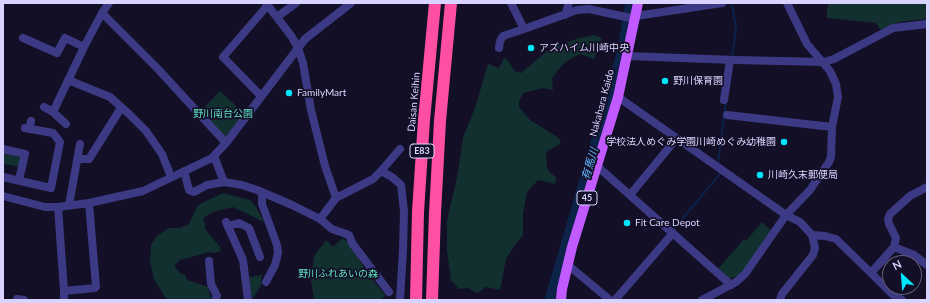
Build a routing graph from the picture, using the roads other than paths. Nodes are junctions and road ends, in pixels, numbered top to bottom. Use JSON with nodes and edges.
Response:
{"nodes":[{"id":1,"x":109,"y":3,"type":"edge"},
{"id":2,"x":296,"y":3,"type":"edge"},
{"id":3,"x":351,"y":3,"type":"edge"},
{"id":4,"x":435,"y":3,"type":"edge"},
{"id":5,"x":451,"y":3,"type":"edge"},
{"id":6,"x":511,"y":3,"type":"edge"},
{"id":7,"x":569,"y":3,"type":"edge"},
{"id":8,"x":638,"y":3,"type":"edge"},
{"id":9,"x":722,"y":3,"type":"edge"},
{"id":10,"x":787,"y":3,"type":"edge"},
{"id":11,"x":267,"y":4,"type":"edge"},
{"id":12,"x":710,"y":4,"type":"edge"},
{"id":13,"x":102,"y":13,"type":"junction"},
{"id":14,"x":565,"y":14,"type":"junction"},
{"id":15,"x":277,"y":17,"type":"junction"},
{"id":16,"x":632,"y":18,"type":"junction"},
{"id":17,"x":927,"y":24,"type":"edge"},
{"id":18,"x":524,"y":29,"type":"junction"},
{"id":19,"x":22,"y":38,"type":"dead end"},
{"id":20,"x":84,"y":47,"type":"junction"},
{"id":21,"x":298,"y":48,"type":"junction"},
{"id":22,"x":499,"y":48,"type":"dead end"},
{"id":23,"x":627,"y":56,"type":"junction"},
{"id":24,"x":730,"y":60,"type":"junction"},
{"id":25,"x":824,"y":62,"type":"junction"},
{"id":26,"x":68,"y":80,"type":"junction"},
{"id":27,"x":261,"y":96,"type":"junction"},
{"id":28,"x":618,"y":97,"type":"junction"},
{"id":29,"x":724,"y":100,"type":"dead end"},
{"id":30,"x":44,"y":107,"type":"dead end"},
{"id":31,"x":122,"y":108,"type":"junction"},
{"id":32,"x":54,"y":112,"type":"junction"},
{"id":33,"x":727,"y":115,"type":"dead end"},
{"id":34,"x":66,"y":124,"type":"dead end"},
{"id":35,"x":28,"y":126,"type":"dead end"},
{"id":36,"x":832,"y":127,"type":"junction"},
{"id":37,"x":676,"y":139,"type":"junction"},
{"id":38,"x":226,"y":143,"type":"junction"},
{"id":39,"x":80,"y":144,"type":"dead end"},
{"id":40,"x":400,"y":148,"type":"dead end"},
{"id":41,"x":3,"y":149,"type":"edge"},
{"id":42,"x":214,"y":156,"type":"junction"},
{"id":43,"x":78,"y":159,"type":"junction"},
{"id":44,"x":597,"y":166,"type":"junction"},
{"id":45,"x":184,"y":171,"type":"junction"},
{"id":46,"x":381,"y":171,"type":"junction"},
{"id":47,"x":3,"y":177,"type":"edge"},
{"id":48,"x":171,"y":178,"type":"junction"},
{"id":49,"x":19,"y":180,"type":"junction"},
{"id":50,"x":224,"y":182,"type":"junction"},
{"id":51,"x":927,"y":187,"type":"edge"},
{"id":52,"x":262,"y":192,"type":"junction"},
{"id":53,"x":630,"y":195,"type":"junction"},
{"id":54,"x":3,"y":196,"type":"edge"},
{"id":55,"x":336,"y":198,"type":"junction"},
{"id":56,"x":89,"y":203,"type":"junction"},
{"id":57,"x":69,"y":205,"type":"junction"},
{"id":58,"x":58,"y":207,"type":"junction"},
{"id":59,"x":786,"y":215,"type":"junction"},
{"id":60,"x":320,"y":219,"type":"junction"},
{"id":61,"x":673,"y":233,"type":"junction"},
{"id":62,"x":812,"y":235,"type":"junction"},
{"id":63,"x":894,"y":247,"type":"junction"},
{"id":64,"x":260,"y":257,"type":"dead end"},
{"id":65,"x":209,"y":262,"type":"dead end"},
{"id":66,"x":927,"y":264,"type":"edge"},
{"id":67,"x":568,"y":265,"type":"junction"},
{"id":68,"x":871,"y":273,"type":"junction"},
{"id":69,"x":266,"y":282,"type":"dead end"},
{"id":70,"x":731,"y":285,"type":"junction"},
{"id":71,"x":64,"y":291,"type":"junction"},
{"id":72,"x":389,"y":292,"type":"dead end"},
{"id":73,"x":64,"y":300,"type":"edge"},
{"id":74,"x":215,"y":300,"type":"edge"},
{"id":75,"x":248,"y":300,"type":"edge"},
{"id":76,"x":400,"y":300,"type":"edge"},
{"id":77,"x":416,"y":300,"type":"edge"},
{"id":78,"x":432,"y":300,"type":"edge"},
{"id":79,"x":561,"y":300,"type":"edge"},
{"id":80,"x":610,"y":300,"type":"edge"},
{"id":81,"x":615,"y":300,"type":"edge"},
{"id":82,"x":702,"y":300,"type":"edge"},
{"id":83,"x":780,"y":300,"type":"edge"},
{"id":84,"x":902,"y":300,"type":"edge"}],
"edges":[{"from":1,"to":13,"type":"street"},
{"from":2,"to":15,"type":"street"},
{"from":3,"to":21,"type":"street"},
{"from":4,"to":77,"type":"highway","name":"Daisan Keihin","number":"E83"},
{"from":5,"to":78,"type":"highway","number":"E83"},
{"from":6,"to":18,"type":"street"},
{"from":7,"to":14,"type":"street"},
{"from":8,"to":16,"type":"main road","name":"Nakahara Kaido","number":"45"},
{"from":9,"to":12,"type":"street"},
{"from":10,"to":25,"type":"street"},
{"from":11,"to":15,"type":"street"},
{"from":11,"to":27,"type":"street"},
{"from":12,"to":16,"type":"street"},
{"from":13,"to":20,"type":"street"},
{"from":13,"to":38,"type":"street"},
{"from":14,"to":16,"type":"street"},
{"from":14,"to":18,"type":"street"},
{"from":15,"to":21,"type":"street"},
{"from":16,"to":23,"type":"main road","name":"Nakahara Kaido","number":"45"},
{"from":17,"to":25,"type":"street"},
{"from":18,"to":22,"type":"street"},
{"from":19,"to":20,"type":"street"},
{"from":20,"to":26,"type":"street"},
{"from":21,"to":27,"type":"street"},
{"from":21,"to":55,"type":"street"},
{"from":23,"to":24,"type":"street"},
{"from":23,"to":28,"type":"main road","name":"Nakahara Kaido","number":"45"},
{"from":24,"to":25,"type":"street"},
{"from":24,"to":29,"type":"street"},
{"from":25,"to":36,"type":"street"},
{"from":26,"to":31,"type":"street"},
{"from":26,"to":32,"type":"street"},
{"from":27,"to":38,"type":"street"},
{"from":28,"to":37,"type":"street"},
{"from":28,"to":44,"type":"main road","name":"Nakahara Kaido","number":"45"},
{"from":30,"to":32,"type":"street"},
{"from":31,"to":43,"type":"street"},
{"from":31,"to":48,"type":"street"},
{"from":32,"to":34,"type":"street"},
{"from":33,"to":36,"type":"street"},
{"from":35,"to":49,"type":"street"},
{"from":36,"to":59,"type":"street"},
{"from":37,"to":53,"type":"street"},
{"from":37,"to":59,"type":"street"},
{"from":38,"to":42,"type":"street"},
{"from":39,"to":43,"type":"street"},
{"from":40,"to":46,"type":"street"},
{"from":41,"to":49,"type":"street"},
{"from":42,"to":45,"type":"street"},
{"from":42,"to":50,"type":"street"},
{"from":43,"to":57,"type":"street"},
{"from":44,"to":53,"type":"street"},
{"from":44,"to":67,"type":"main road","name":"Nakahara Kaido","number":"45"},
{"from":45,"to":48,"type":"street"},
{"from":45,"to":50,"type":"street"},
{"from":46,"to":55,"type":"street"},
{"from":46,"to":76,"type":"street"},
{"from":47,"to":49,"type":"street"},
{"from":48,"to":56,"type":"street"},
{"from":50,"to":52,"type":"street"},
{"from":51,"to":63,"type":"street"},
{"from":52,"to":60,"type":"street"},
{"from":52,"to":69,"type":"street"},
{"from":53,"to":61,"type":"street"},
{"from":54,"to":58,"type":"street"},
{"from":55,"to":60,"type":"street"},
{"from":56,"to":57,"type":"street"},
{"from":56,"to":71,"type":"street"},
{"from":57,"to":58,"type":"street"},
{"from":58,"to":71,"type":"street"},
{"from":59,"to":62,"type":"street"},
{"from":59,"to":70,"type":"street"},
{"from":60,"to":72,"type":"street"},
{"from":61,"to":70,"type":"street"},
{"from":61,"to":81,"type":"street"},
{"from":62,"to":68,"type":"street"},
{"from":62,"to":83,"type":"street"},
{"from":63,"to":66,"type":"street"},
{"from":63,"to":68,"type":"street"},
{"from":64,"to":75,"type":"street"},
{"from":65,"to":74,"type":"street"},
{"from":67,"to":79,"type":"main road","name":"Nakahara Kaido","number":"45"},
{"from":67,"to":80,"type":"street"},
{"from":68,"to":84,"type":"street"},
{"from":70,"to":82,"type":"street"},
{"from":71,"to":73,"type":"street"}]}
